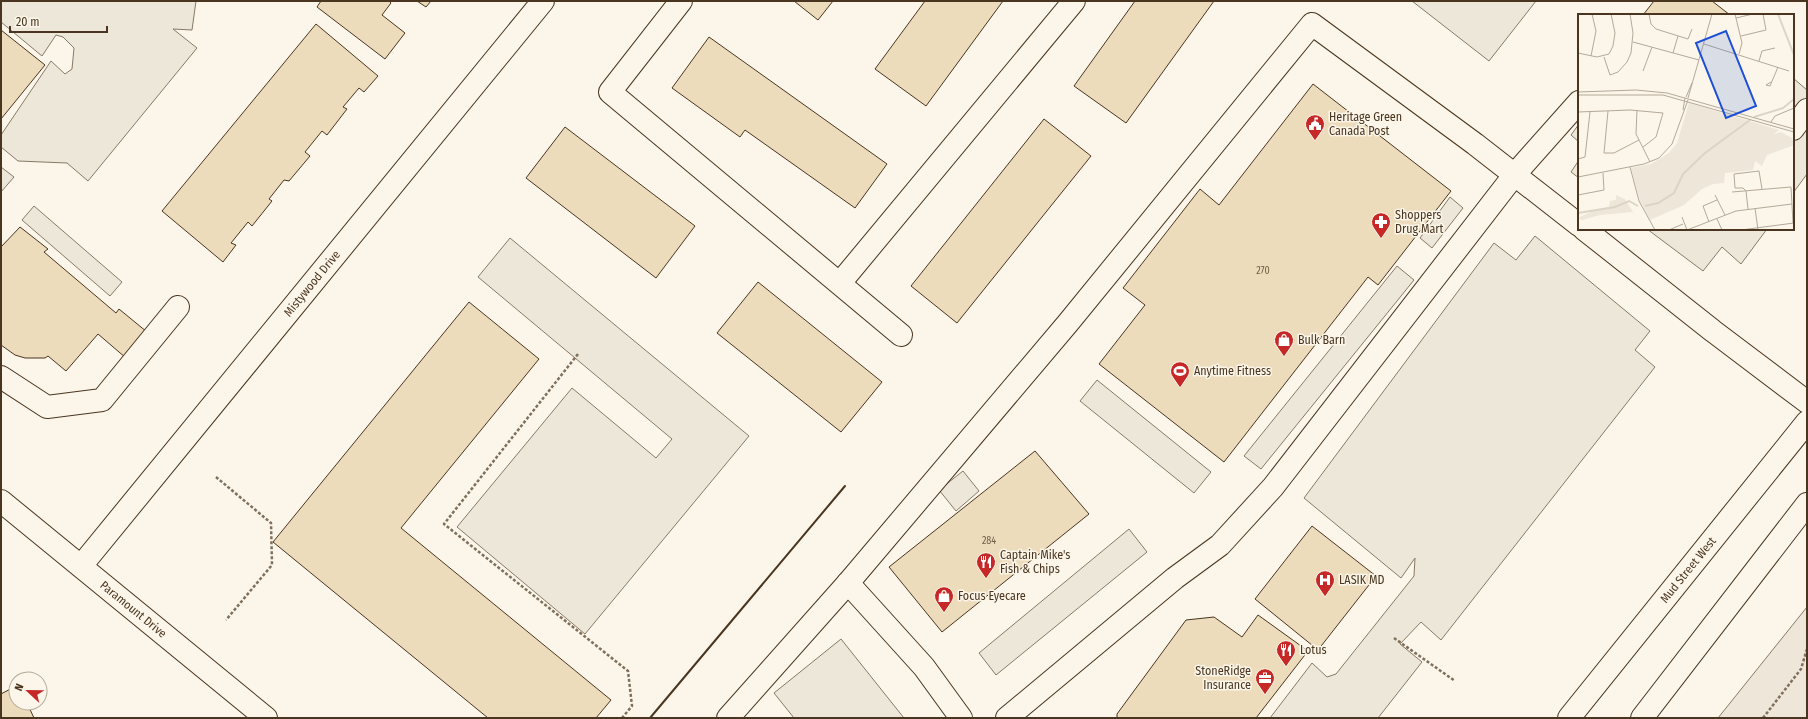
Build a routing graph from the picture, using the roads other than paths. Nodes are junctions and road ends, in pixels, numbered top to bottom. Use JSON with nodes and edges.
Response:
{"nodes":[{"id":1,"x":543,"y":1,"type":"edge"},
{"id":2,"x":1074,"y":1,"type":"edge"},
{"id":3,"x":679,"y":2,"type":"edge"},
{"id":4,"x":1578,"y":103,"type":"edge"},
{"id":5,"x":1807,"y":110,"type":"edge"},
{"id":6,"x":1794,"y":128,"type":"edge"},
{"id":7,"x":1515,"y":174,"type":"junction"},
{"id":8,"x":1578,"y":224,"type":"edge"},
{"id":9,"x":1585,"y":230,"type":"edge"},
{"id":10,"x":840,"y":283,"type":"junction"},
{"id":11,"x":178,"y":307,"type":"dead end"},
{"id":12,"x":901,"y":336,"type":"dead end"},
{"id":13,"x":1,"y":377,"type":"edge"},
{"id":14,"x":1807,"y":402,"type":"edge"},
{"id":15,"x":1807,"y":422,"type":"edge"},
{"id":16,"x":1,"y":501,"type":"edge"},
{"id":17,"x":1807,"y":504,"type":"edge"},
{"id":18,"x":81,"y":566,"type":"junction"},
{"id":19,"x":848,"y":583,"type":"junction"},
{"id":20,"x":266,"y":718,"type":"edge"},
{"id":21,"x":728,"y":718,"type":"edge"},
{"id":22,"x":961,"y":718,"type":"edge"},
{"id":23,"x":1007,"y":718,"type":"edge"},
{"id":24,"x":1569,"y":718,"type":"edge"},
{"id":25,"x":1642,"y":718,"type":"edge"}],
"edges":[{"from":1,"to":18,"type":"street","name":"Mistywood Drive"},
{"from":2,"to":10,"type":"street"},
{"from":3,"to":10,"type":"street"},
{"from":4,"to":7,"type":"street"},
{"from":5,"to":6,"type":"street"},
{"from":7,"to":8,"type":"street"},
{"from":7,"to":19,"type":"street"},
{"from":7,"to":23,"type":"street"},
{"from":9,"to":14,"type":"street"},
{"from":10,"to":12,"type":"street"},
{"from":11,"to":13,"type":"street"},
{"from":15,"to":24,"type":"street","name":"Mud Street West"},
{"from":16,"to":18,"type":"street","name":"Paramount Drive"},
{"from":17,"to":25,"type":"street"},
{"from":18,"to":20,"type":"street","name":"Paramount Drive"},
{"from":19,"to":21,"type":"street"},
{"from":19,"to":22,"type":"street"}]}
